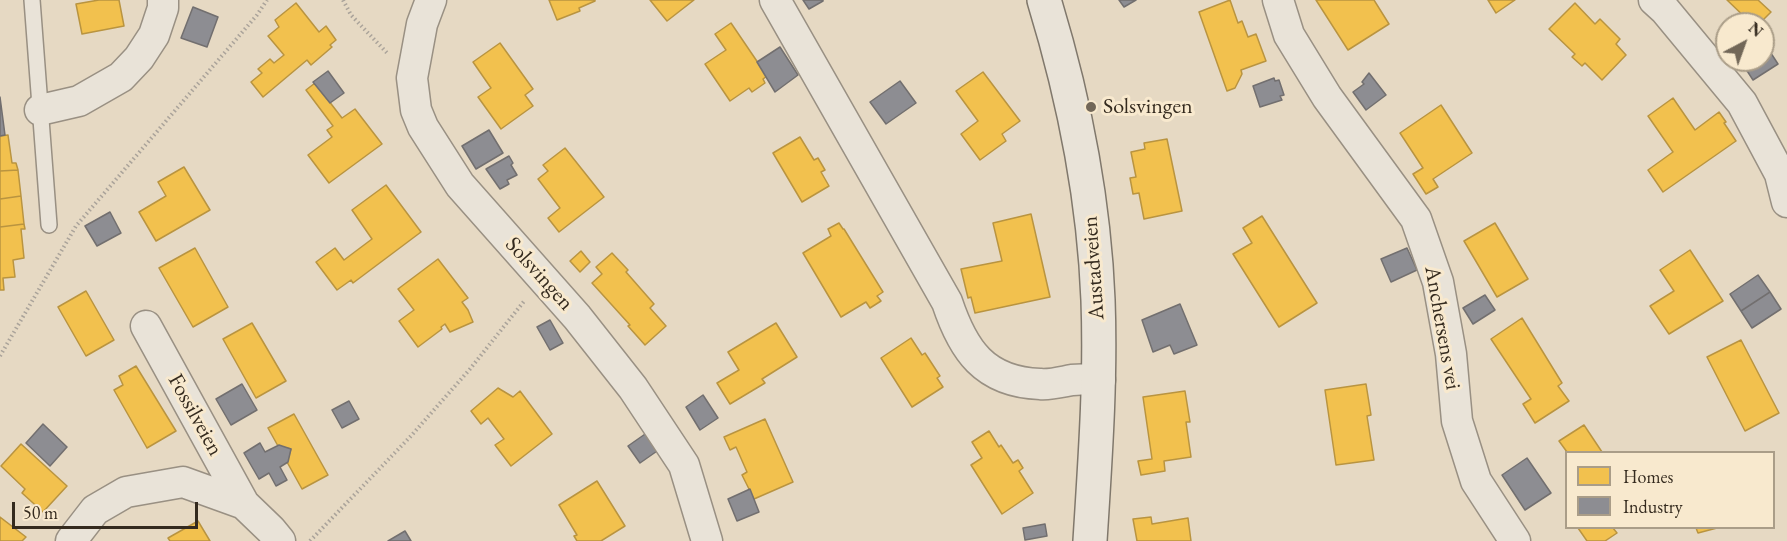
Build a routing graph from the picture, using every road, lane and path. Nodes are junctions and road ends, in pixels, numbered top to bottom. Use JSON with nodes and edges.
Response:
{"nodes":[{"id":1,"x":32,"y":0,"type":"edge"},
{"id":2,"x":163,"y":0,"type":"edge"},
{"id":3,"x":267,"y":0,"type":"edge"},
{"id":4,"x":343,"y":0,"type":"edge"},
{"id":5,"x":430,"y":0,"type":"edge"},
{"id":6,"x":775,"y":0,"type":"edge"},
{"id":7,"x":1044,"y":0,"type":"edge"},
{"id":8,"x":1278,"y":0,"type":"edge"},
{"id":9,"x":1654,"y":0,"type":"edge"},
{"id":10,"x":411,"y":78,"type":"junction"},
{"id":11,"x":40,"y":110,"type":"junction"},
{"id":12,"x":1787,"y":202,"type":"edge"},
{"id":13,"x":49,"y":225,"type":"dead end"},
{"id":14,"x":542,"y":279,"type":"junction"},
{"id":15,"x":146,"y":326,"type":"dead end"},
{"id":16,"x":0,"y":356,"type":"edge"},
{"id":17,"x":1100,"y":380,"type":"junction"},
{"id":18,"x":244,"y":504,"type":"junction"},
{"id":19,"x":71,"y":541,"type":"edge"},
{"id":20,"x":280,"y":541,"type":"edge"},
{"id":21,"x":310,"y":541,"type":"edge"},
{"id":22,"x":707,"y":541,"type":"edge"},
{"id":23,"x":1090,"y":541,"type":"edge"},
{"id":24,"x":1515,"y":541,"type":"edge"}],
"edges":[{"from":1,"to":11,"type":"lane"},
{"from":2,"to":11,"type":"street"},
{"from":3,"to":16,"type":"path"},
{"from":4,"to":10,"type":"path"},
{"from":5,"to":10,"type":"street","name":"Solsvingen"},
{"from":6,"to":17,"type":"street"},
{"from":7,"to":17,"type":"main road","name":"Austadveien"},
{"from":8,"to":24,"type":"street","name":"Anchersens vei"},
{"from":9,"to":12,"type":"street"},
{"from":10,"to":14,"type":"street","name":"Solsvingen"},
{"from":11,"to":13,"type":"lane"},
{"from":14,"to":21,"type":"path"},
{"from":14,"to":22,"type":"street","name":"Solsvingen"},
{"from":15,"to":18,"type":"street","name":"Fossilveien"},
{"from":17,"to":23,"type":"main road","name":"Austadveien"},
{"from":18,"to":19,"type":"street","name":"Fossilveien"},
{"from":18,"to":20,"type":"street","name":"Fossilveien"}]}
